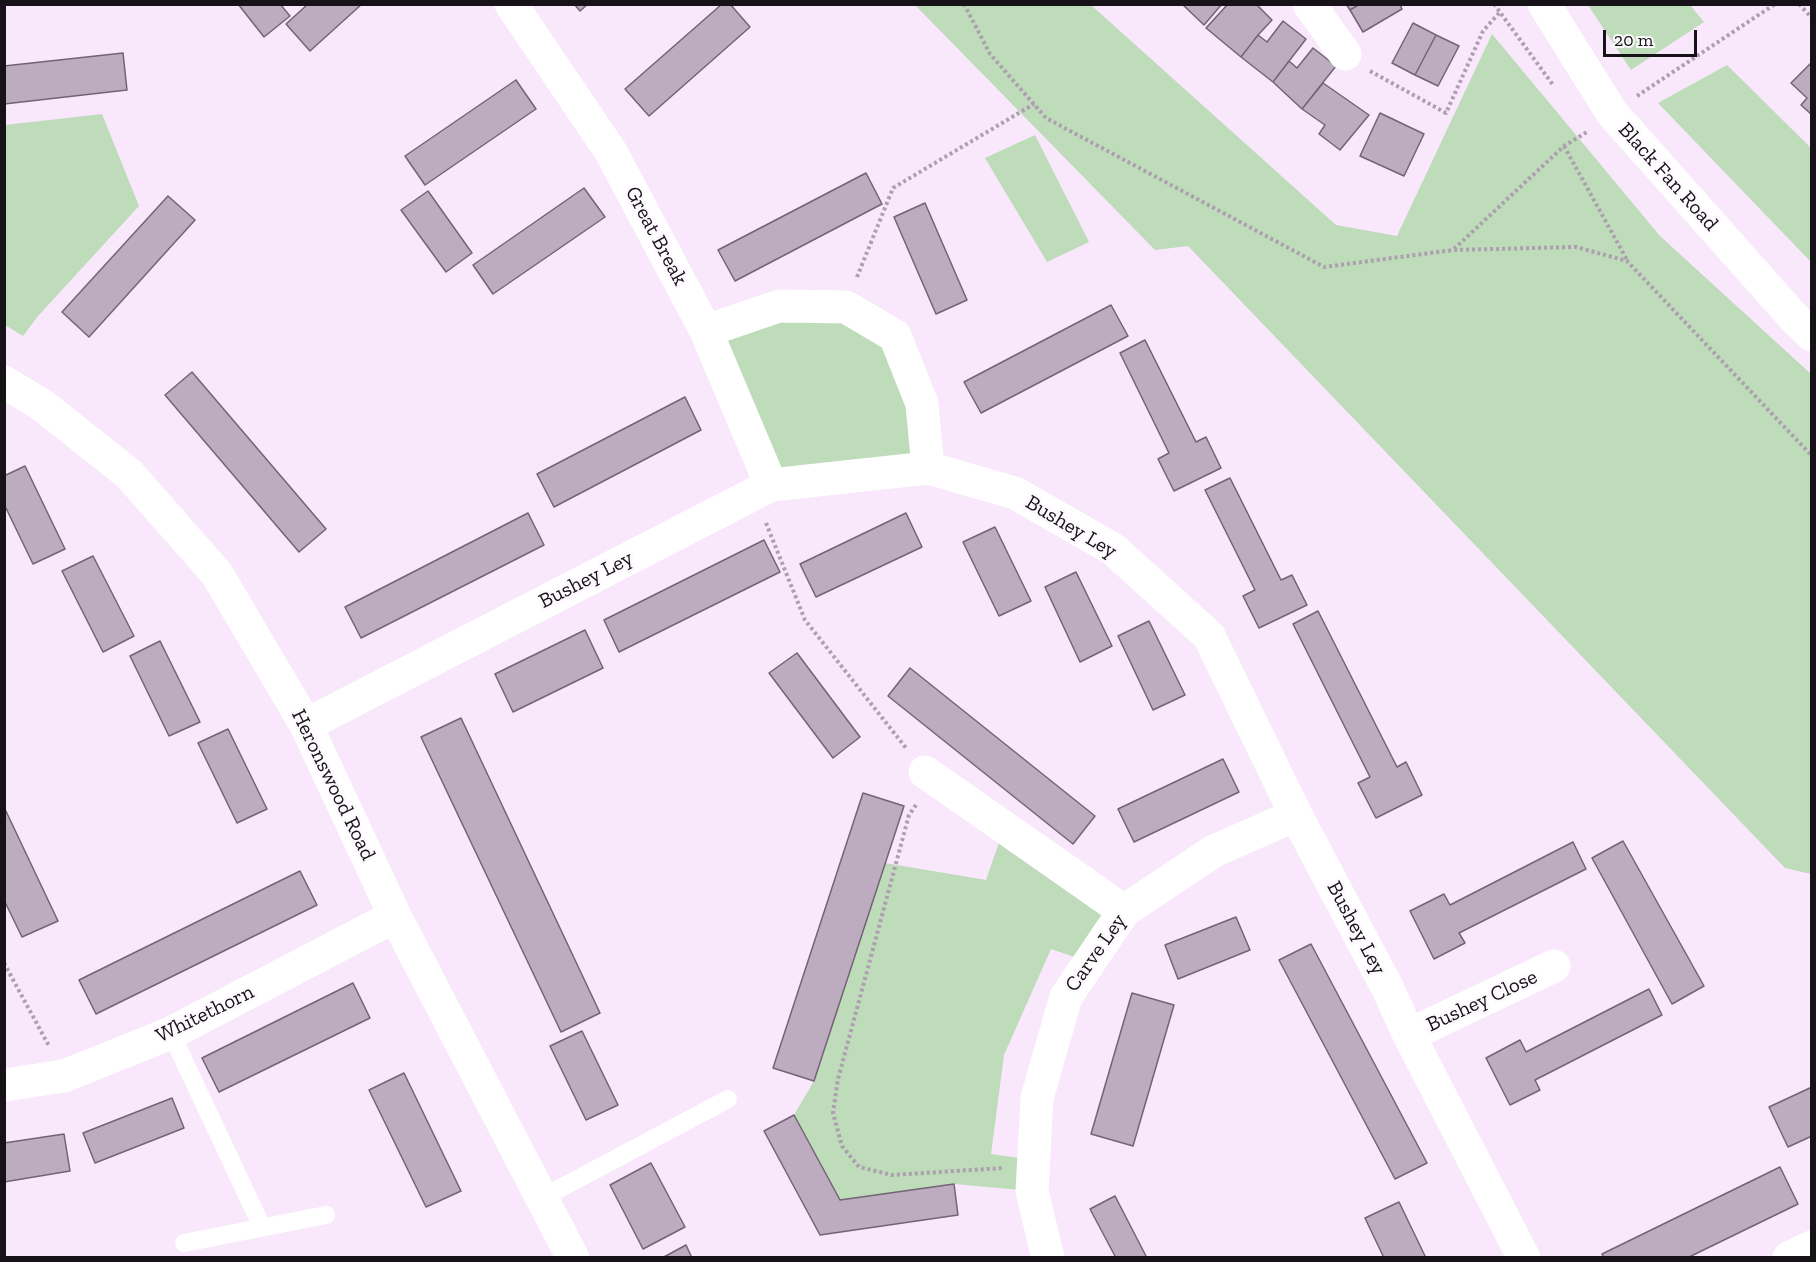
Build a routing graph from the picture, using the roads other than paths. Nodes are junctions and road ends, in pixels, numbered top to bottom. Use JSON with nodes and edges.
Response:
{"nodes":[{"id":1,"x":511,"y":4,"type":"edge"},
{"id":2,"x":1309,"y":4,"type":"edge"},
{"id":3,"x":1544,"y":4,"type":"edge"},
{"id":4,"x":1344,"y":54,"type":"road end"},
{"id":5,"x":706,"y":331,"type":"junction"},
{"id":6,"x":1812,"y":335,"type":"edge"},
{"id":7,"x":4,"y":382,"type":"edge"},
{"id":8,"x":928,"y":468,"type":"junction"},
{"id":9,"x":762,"y":489,"type":"junction"},
{"id":10,"x":306,"y":725,"type":"junction"},
{"id":11,"x":930,"y":776,"type":"road end"},
{"id":12,"x":1296,"y":815,"type":"junction"},
{"id":13,"x":1124,"y":910,"type":"junction"},
{"id":14,"x":395,"y":916,"type":"junction"},
{"id":15,"x":1554,"y":966,"type":"dead end"},
{"id":16,"x":171,"y":1033,"type":"junction"},
{"id":17,"x":1409,"y":1035,"type":"junction"},
{"id":18,"x":4,"y":1085,"type":"edge"},
{"id":19,"x":728,"y":1099,"type":"dead end"},
{"id":20,"x":542,"y":1198,"type":"junction"},
{"id":21,"x":326,"y":1215,"type":"dead end"},
{"id":22,"x":262,"y":1227,"type":"junction"},
{"id":23,"x":184,"y":1243,"type":"dead end"},
{"id":24,"x":1812,"y":1247,"type":"edge"},
{"id":25,"x":573,"y":1257,"type":"edge"},
{"id":26,"x":1048,"y":1257,"type":"edge"},
{"id":27,"x":1524,"y":1257,"type":"edge"},
{"id":28,"x":1789,"y":1257,"type":"edge"}],
"edges":[{"from":1,"to":5,"type":"street","name":"Great Break"},
{"from":2,"to":4,"type":"street"},
{"from":3,"to":6,"type":"street","name":"Black Fan Road"},
{"from":5,"to":8,"type":"street"},
{"from":5,"to":9,"type":"street","name":"Great Break"},
{"from":7,"to":10,"type":"street","name":"Heronswood Road"},
{"from":8,"to":9,"type":"street","name":"Bushey Ley"},
{"from":8,"to":12,"type":"street","name":"Bushey Ley"},
{"from":9,"to":10,"type":"street","name":"Bushey Ley"},
{"from":10,"to":14,"type":"street","name":"Heronswood Road"},
{"from":11,"to":13,"type":"street"},
{"from":12,"to":13,"type":"street","name":"Carve Ley"},
{"from":12,"to":17,"type":"street","name":"Bushey Ley"},
{"from":13,"to":26,"type":"street","name":"Carve Ley"},
{"from":14,"to":16,"type":"street","name":"Whitethorn"},
{"from":14,"to":20,"type":"street","name":"Heronswood Road"},
{"from":15,"to":17,"type":"street","name":"Bushey Close"},
{"from":16,"to":18,"type":"street","name":"Whitethorn"},
{"from":16,"to":22,"type":"lane"},
{"from":17,"to":27,"type":"street","name":"Bushey Ley"},
{"from":19,"to":20,"type":"lane"},
{"from":20,"to":25,"type":"street","name":"Heronswood Road"},
{"from":21,"to":22,"type":"lane"},
{"from":22,"to":23,"type":"lane"},
{"from":24,"to":28,"type":"street"}]}
